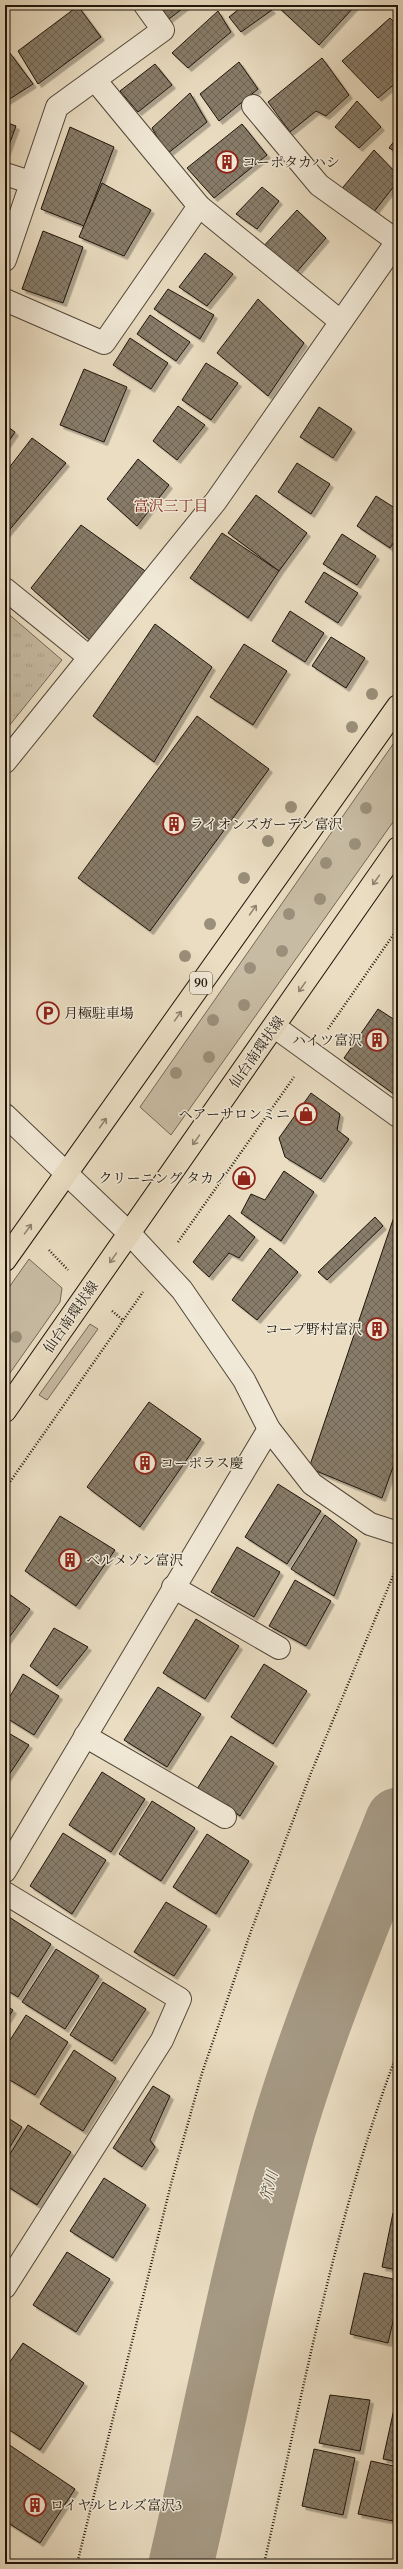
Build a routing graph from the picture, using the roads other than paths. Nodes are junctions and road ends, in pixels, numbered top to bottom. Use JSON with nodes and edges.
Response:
{"nodes":[{"id":1,"x":145,"y":5,"type":"edge"},
{"id":2,"x":95,"y":80,"type":"junction"},
{"id":3,"x":253,"y":106,"type":"dead end"},
{"id":4,"x":5,"y":174,"type":"edge"},
{"id":5,"x":30,"y":182,"type":"junction"},
{"id":6,"x":199,"y":206,"type":"junction"},
{"id":7,"x":397,"y":241,"type":"edge"},
{"id":8,"x":5,"y":260,"type":"edge"},
{"id":9,"x":5,"y":300,"type":"edge"},
{"id":10,"x":340,"y":321,"type":"junction"},
{"id":11,"x":5,"y":589,"type":"edge"},
{"id":12,"x":89,"y":657,"type":"junction"},
{"id":13,"x":398,"y":706,"type":"edge"},
{"id":14,"x":5,"y":762,"type":"edge"},
{"id":15,"x":398,"y":848,"type":"edge"},
{"id":16,"x":274,"y":1027,"type":"junction"},
{"id":17,"x":5,"y":1115,"type":"edge"},
{"id":18,"x":398,"y":1116,"type":"edge"},
{"id":19,"x":66,"y":1176,"type":"junction"},
{"id":20,"x":130,"y":1234,"type":"junction"},
{"id":21,"x":5,"y":1260,"type":"edge"},
{"id":22,"x":5,"y":1411,"type":"edge"},
{"id":23,"x":269,"y":1429,"type":"junction"},
{"id":24,"x":398,"y":1533,"type":"edge"},
{"id":25,"x":173,"y":1587,"type":"junction"},
{"id":26,"x":279,"y":1648,"type":"dead end"},
{"id":27,"x":85,"y":1736,"type":"junction"},
{"id":28,"x":225,"y":1818,"type":"dead end"},
{"id":29,"x":5,"y":1871,"type":"edge"},
{"id":30,"x":5,"y":1893,"type":"edge"},
{"id":31,"x":5,"y":2288,"type":"edge"}],
"edges":[{"from":1,"to":2,"type":"street"},
{"from":2,"to":5,"type":"street"},
{"from":2,"to":6,"type":"street"},
{"from":3,"to":7,"type":"street"},
{"from":4,"to":5,"type":"street"},
{"from":5,"to":8,"type":"street"},
{"from":6,"to":9,"type":"street"},
{"from":6,"to":10,"type":"street"},
{"from":7,"to":10,"type":"street"},
{"from":10,"to":12,"type":"street"},
{"from":11,"to":12,"type":"street"},
{"from":12,"to":14,"type":"street"},
{"from":19,"to":13,"type":"main road","number":"90","one_way":true},
{"from":15,"to":16,"type":"main road","name":"仙台南環状線","one_way":true},
{"from":16,"to":18,"type":"street"},
{"from":16,"to":20,"type":"main road","name":"仙台南環状線","one_way":true},
{"from":17,"to":19,"type":"street"},
{"from":19,"to":20,"type":"street"},
{"from":21,"to":19,"type":"main road","number":"90","one_way":true},
{"from":20,"to":22,"type":"main road","name":"仙台南環状線","one_way":true},
{"from":20,"to":23,"type":"street"},
{"from":23,"to":24,"type":"street"},
{"from":23,"to":25,"type":"street"},
{"from":25,"to":26,"type":"street"},
{"from":25,"to":27,"type":"street"},
{"from":27,"to":28,"type":"street"},
{"from":27,"to":29,"type":"street"},
{"from":30,"to":31,"type":"street"}]}
